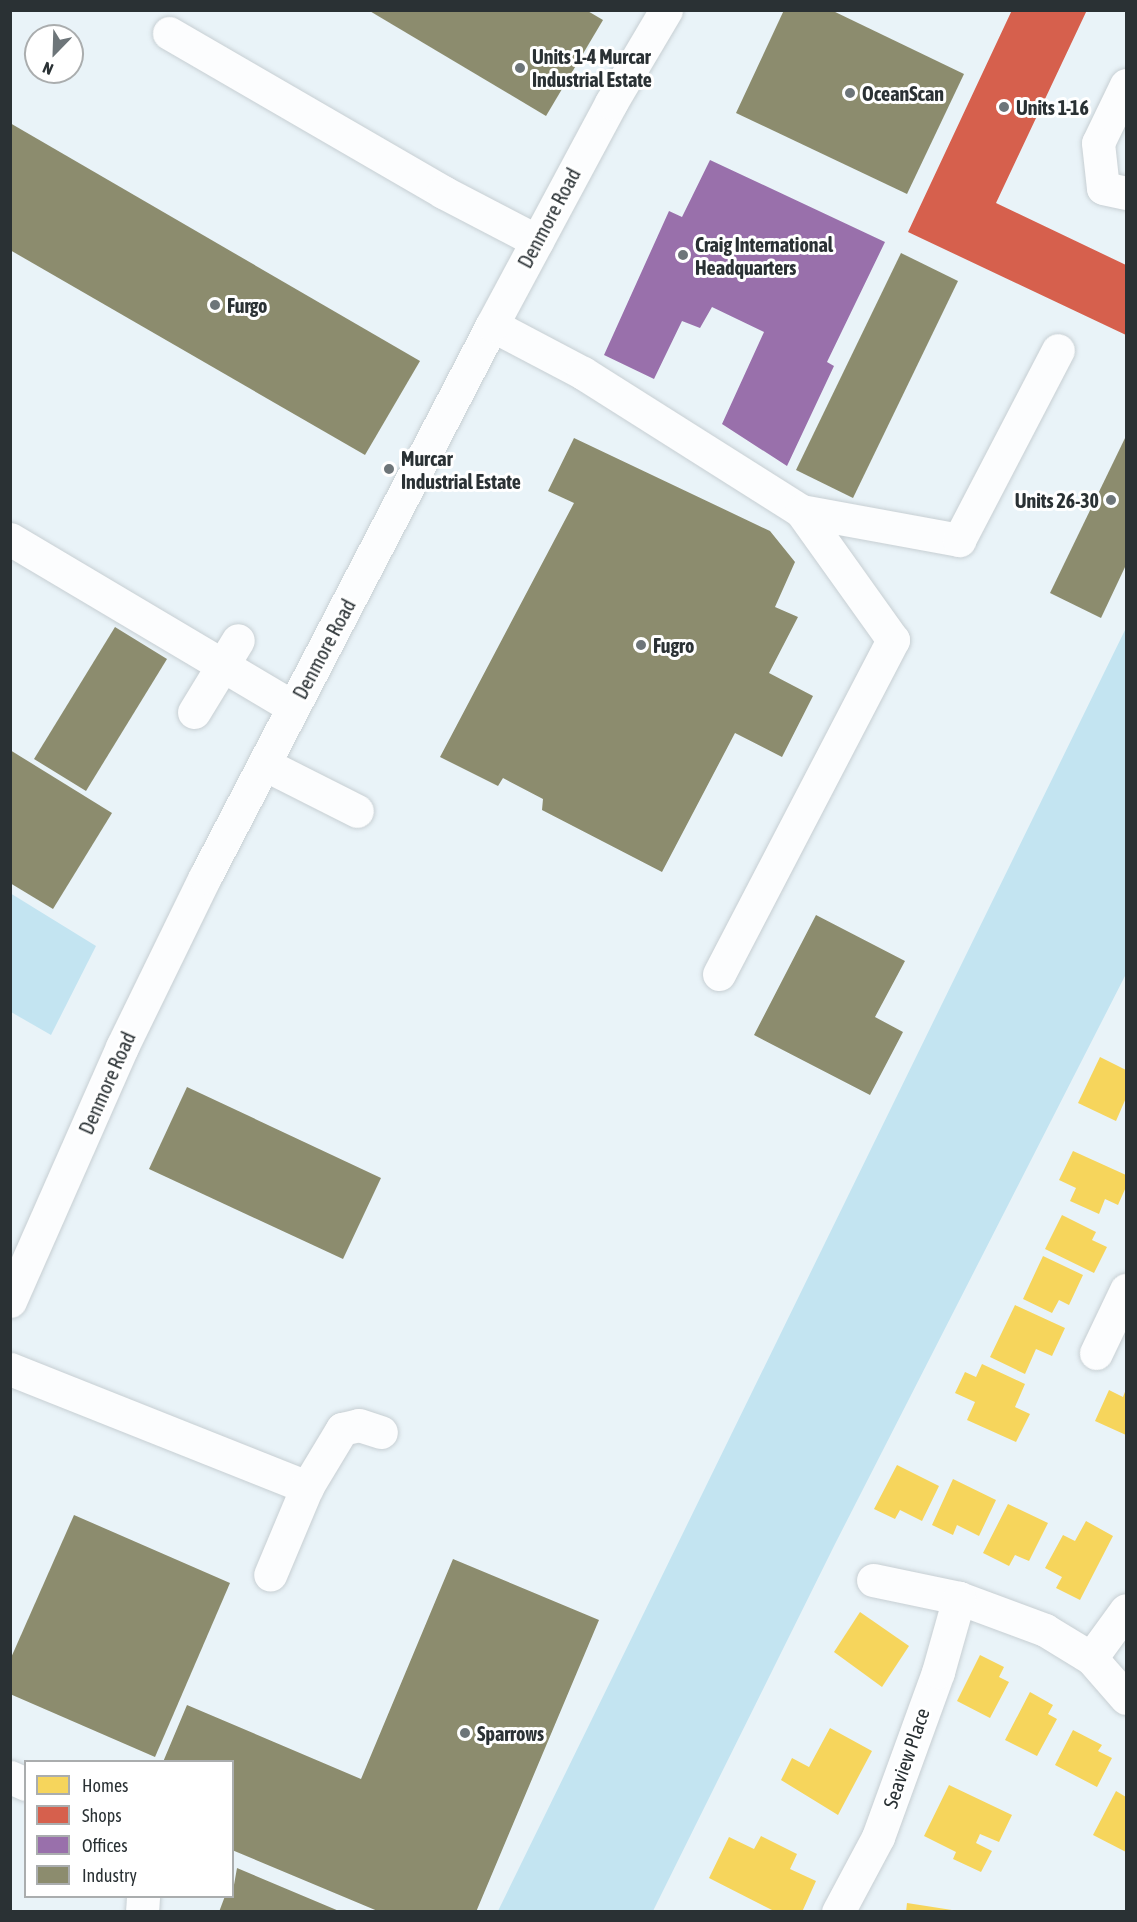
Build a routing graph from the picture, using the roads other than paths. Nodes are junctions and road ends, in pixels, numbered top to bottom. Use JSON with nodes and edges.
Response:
{"nodes":[{"id":1,"x":666,"y":10,"type":"edge"},
{"id":2,"x":169,"y":33,"type":"dead end"},
{"id":3,"x":1126,"y":85,"type":"edge"},
{"id":4,"x":1126,"y":193,"type":"edge"},
{"id":5,"x":537,"y":241,"type":"junction"},
{"id":6,"x":492,"y":325,"type":"junction"},
{"id":7,"x":1058,"y":350,"type":"dead end"},
{"id":8,"x":801,"y":511,"type":"junction"},
{"id":9,"x":10,"y":539,"type":"edge"},
{"id":10,"x":231,"y":652,"type":"junction"},
{"id":11,"x":293,"y":707,"type":"junction"},
{"id":12,"x":194,"y":712,"type":"dead end"},
{"id":13,"x":264,"y":764,"type":"junction"},
{"id":14,"x":357,"y":811,"type":"dead end"},
{"id":15,"x":719,"y":974,"type":"dead end"},
{"id":16,"x":1125,"y":1299,"type":"edge"},
{"id":17,"x":10,"y":1301,"type":"edge"},
{"id":18,"x":1096,"y":1353,"type":"dead end"},
{"id":19,"x":10,"y":1369,"type":"edge"},
{"id":20,"x":381,"y":1432,"type":"dead end"},
{"id":21,"x":307,"y":1487,"type":"junction"},
{"id":22,"x":270,"y":1575,"type":"dead end"},
{"id":23,"x":873,"y":1580,"type":"dead end"},
{"id":24,"x":959,"y":1598,"type":"junction"},
{"id":25,"x":1126,"y":1610,"type":"edge"},
{"id":26,"x":1091,"y":1658,"type":"junction"},
{"id":27,"x":1126,"y":1698,"type":"edge"},
{"id":28,"x":10,"y":1777,"type":"edge"},
{"id":29,"x":24,"y":1783,"type":"edge"},
{"id":30,"x":838,"y":1911,"type":"edge"}],
"edges":[{"from":1,"to":5,"type":"street","name":"Denmore Road"},
{"from":2,"to":5,"type":"street"},
{"from":3,"to":4,"type":"street"},
{"from":5,"to":6,"type":"street","name":"Denmore Road"},
{"from":6,"to":8,"type":"street"},
{"from":6,"to":11,"type":"street","name":"Denmore Road"},
{"from":7,"to":8,"type":"street"},
{"from":8,"to":15,"type":"street"},
{"from":9,"to":10,"type":"street"},
{"from":10,"to":11,"type":"street"},
{"from":10,"to":12,"type":"street"},
{"from":11,"to":13,"type":"street","name":"Denmore Road"},
{"from":13,"to":14,"type":"street"},
{"from":13,"to":17,"type":"street","name":"Denmore Road"},
{"from":16,"to":18,"type":"street"},
{"from":19,"to":21,"type":"street"},
{"from":20,"to":21,"type":"street"},
{"from":21,"to":22,"type":"street"},
{"from":23,"to":24,"type":"street"},
{"from":24,"to":26,"type":"street"},
{"from":24,"to":30,"type":"street","name":"Seaview Place"},
{"from":25,"to":26,"type":"street"},
{"from":26,"to":27,"type":"street"},
{"from":28,"to":29,"type":"street"}]}
